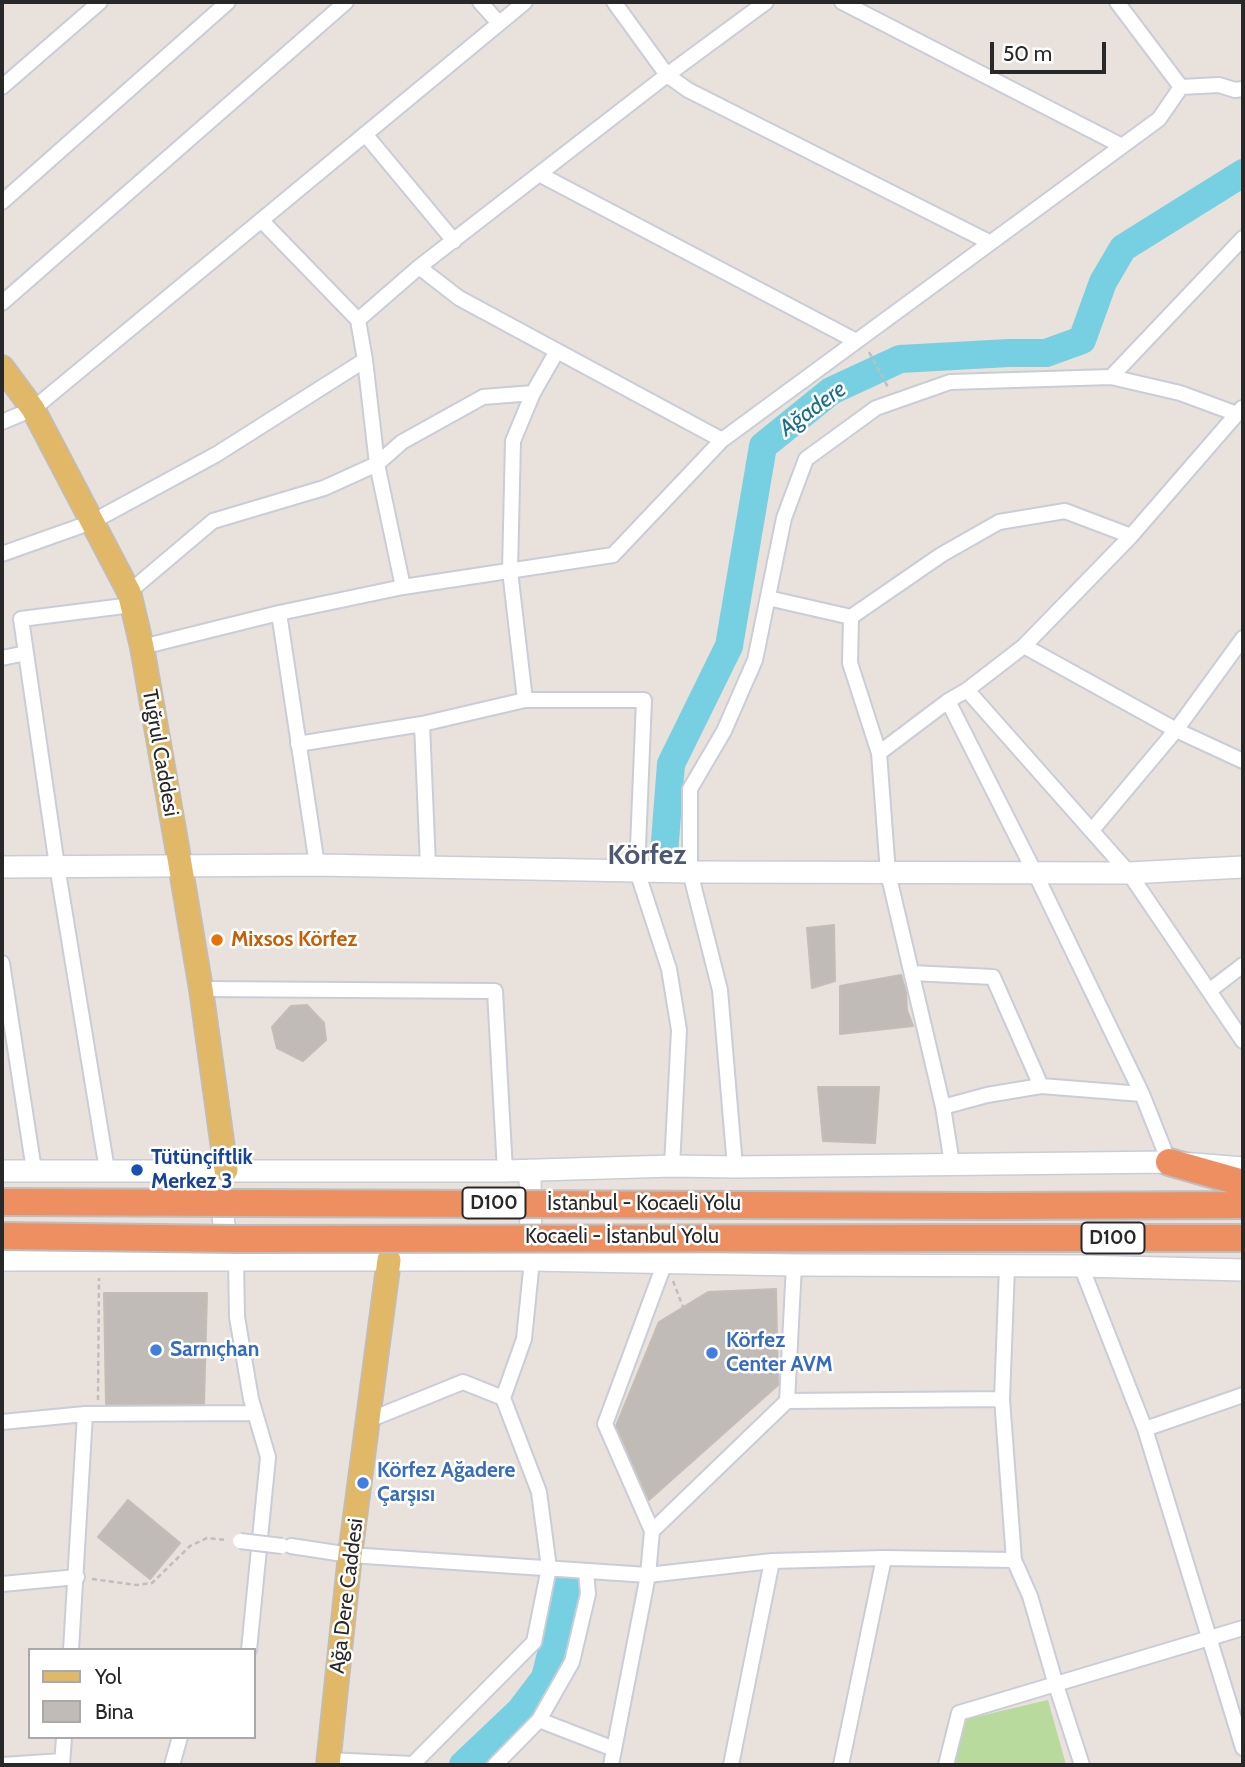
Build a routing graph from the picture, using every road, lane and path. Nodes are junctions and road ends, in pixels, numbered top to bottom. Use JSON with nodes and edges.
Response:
{"nodes":[{"id":1,"x":100,"y":2,"type":"edge"},
{"id":2,"x":228,"y":2,"type":"edge"},
{"id":3,"x":346,"y":2,"type":"edge"},
{"id":4,"x":480,"y":2,"type":"edge"},
{"id":5,"x":525,"y":2,"type":"edge"},
{"id":6,"x":614,"y":2,"type":"edge"},
{"id":7,"x":766,"y":2,"type":"edge"},
{"id":8,"x":842,"y":2,"type":"edge"},
{"id":9,"x":1117,"y":2,"type":"edge"},
{"id":10,"x":498,"y":23,"type":"junction"},
{"id":11,"x":667,"y":75,"type":"junction"},
{"id":12,"x":2,"y":87,"type":"edge"},
{"id":13,"x":1181,"y":87,"type":"junction"},
{"id":14,"x":1243,"y":89,"type":"edge"},
{"id":15,"x":365,"y":134,"type":"junction"},
{"id":16,"x":1122,"y":146,"type":"junction"},
{"id":17,"x":539,"y":174,"type":"junction"},
{"id":18,"x":2,"y":202,"type":"edge"},
{"id":19,"x":262,"y":221,"type":"junction"},
{"id":20,"x":1243,"y":238,"type":"edge"},
{"id":21,"x":454,"y":241,"type":"junction"},
{"id":22,"x":989,"y":243,"type":"junction"},
{"id":23,"x":419,"y":267,"type":"junction"},
{"id":24,"x":2,"y":303,"type":"edge"},
{"id":25,"x":358,"y":320,"type":"junction"},
{"id":26,"x":856,"y":341,"type":"junction"},
{"id":27,"x":557,"y":351,"type":"junction"},
{"id":28,"x":365,"y":360,"type":"junction"},
{"id":29,"x":2,"y":368,"type":"edge"},
{"id":30,"x":1111,"y":377,"type":"junction"},
{"id":31,"x":533,"y":393,"type":"junction"},
{"id":32,"x":895,"y":402,"type":"junction"},
{"id":33,"x":33,"y":409,"type":"junction"},
{"id":34,"x":1240,"y":410,"type":"edge"},
{"id":35,"x":2,"y":422,"type":"edge"},
{"id":36,"x":722,"y":440,"type":"junction"},
{"id":37,"x":377,"y":464,"type":"junction"},
{"id":38,"x":92,"y":522,"type":"junction"},
{"id":39,"x":1130,"y":536,"type":"junction"},
{"id":40,"x":2,"y":554,"type":"edge"},
{"id":41,"x":510,"y":571,"type":"junction"},
{"id":42,"x":403,"y":587,"type":"junction"},
{"id":43,"x":768,"y":598,"type":"junction"},
{"id":44,"x":131,"y":599,"type":"junction"},
{"id":45,"x":279,"y":612,"type":"junction"},
{"id":46,"x":851,"y":617,"type":"junction"},
{"id":47,"x":1243,"y":638,"type":"edge"},
{"id":48,"x":1024,"y":646,"type":"junction"},
{"id":49,"x":142,"y":647,"type":"junction"},
{"id":50,"x":26,"y":653,"type":"junction"},
{"id":51,"x":2,"y":658,"type":"edge"},
{"id":52,"x":967,"y":690,"type":"junction"},
{"id":53,"x":525,"y":700,"type":"junction"},
{"id":54,"x":948,"y":701,"type":"junction"},
{"id":55,"x":422,"y":724,"type":"junction"},
{"id":56,"x":1176,"y":730,"type":"junction"},
{"id":57,"x":299,"y":744,"type":"junction"},
{"id":58,"x":879,"y":753,"type":"junction"},
{"id":59,"x":1243,"y":761,"type":"edge"},
{"id":60,"x":1093,"y":829,"type":"junction"},
{"id":61,"x":180,"y":864,"type":"junction"},
{"id":62,"x":317,"y":865,"type":"junction"},
{"id":63,"x":57,"y":866,"type":"junction"},
{"id":64,"x":428,"y":866,"type":"junction"},
{"id":65,"x":2,"y":867,"type":"edge"},
{"id":66,"x":1243,"y":867,"type":"edge"},
{"id":67,"x":637,"y":871,"type":"junction"},
{"id":68,"x":690,"y":872,"type":"junction"},
{"id":69,"x":888,"y":873,"type":"junction"},
{"id":70,"x":1035,"y":873,"type":"junction"},
{"id":71,"x":1129,"y":873,"type":"junction"},
{"id":72,"x":2,"y":963,"type":"edge"},
{"id":73,"x":1243,"y":965,"type":"edge"},
{"id":74,"x":912,"y":973,"type":"junction"},
{"id":75,"x":201,"y":989,"type":"junction"},
{"id":76,"x":1209,"y":991,"type":"junction"},
{"id":77,"x":1243,"y":1041,"type":"edge"},
{"id":78,"x":1041,"y":1086,"type":"junction"},
{"id":79,"x":1142,"y":1094,"type":"junction"},
{"id":80,"x":943,"y":1107,"type":"junction"},
{"id":81,"x":1169,"y":1162,"type":"junction"},
{"id":82,"x":952,"y":1164,"type":"junction"},
{"id":83,"x":672,"y":1166,"type":"junction"},
{"id":84,"x":735,"y":1167,"type":"junction"},
{"id":85,"x":1243,"y":1168,"type":"edge"},
{"id":86,"x":34,"y":1170,"type":"junction"},
{"id":87,"x":107,"y":1170,"type":"junction"},
{"id":88,"x":202,"y":1170,"type":"junction"},
{"id":89,"x":226,"y":1170,"type":"junction"},
{"id":90,"x":530,"y":1170,"type":"junction"},
{"id":91,"x":2,"y":1171,"type":"edge"},
{"id":92,"x":505,"y":1171,"type":"junction"},
{"id":93,"x":1243,"y":1183,"type":"edge"},
{"id":94,"x":2,"y":1202,"type":"edge"},
{"id":95,"x":1243,"y":1205,"type":"edge"},
{"id":96,"x":2,"y":1236,"type":"edge"},
{"id":97,"x":1243,"y":1238,"type":"edge"},
{"id":98,"x":99,"y":1259,"type":"junction"},
{"id":99,"x":211,"y":1259,"type":"junction"},
{"id":100,"x":236,"y":1259,"type":"junction"},
{"id":101,"x":2,"y":1260,"type":"edge"},
{"id":102,"x":389,"y":1260,"type":"junction"},
{"id":103,"x":531,"y":1260,"type":"junction"},
{"id":104,"x":665,"y":1262,"type":"junction"},
{"id":105,"x":794,"y":1265,"type":"junction"},
{"id":106,"x":1081,"y":1266,"type":"junction"},
{"id":107,"x":1007,"y":1267,"type":"junction"},
{"id":108,"x":1243,"y":1270,"type":"edge"},
{"id":109,"x":683,"y":1307,"type":"dead end"},
{"id":110,"x":1243,"y":1395,"type":"edge"},
{"id":111,"x":503,"y":1398,"type":"junction"},
{"id":112,"x":1002,"y":1399,"type":"junction"},
{"id":113,"x":787,"y":1401,"type":"junction"},
{"id":114,"x":255,"y":1413,"type":"junction"},
{"id":115,"x":92,"y":1414,"type":"junction"},
{"id":116,"x":369,"y":1420,"type":"junction"},
{"id":117,"x":2,"y":1422,"type":"edge"},
{"id":118,"x":1145,"y":1429,"type":"junction"},
{"id":119,"x":652,"y":1531,"type":"junction"},
{"id":120,"x":224,"y":1539,"type":"dead end"},
{"id":121,"x":240,"y":1541,"type":"dead end"},
{"id":122,"x":350,"y":1555,"type":"junction"},
{"id":123,"x":884,"y":1558,"type":"junction"},
{"id":124,"x":1014,"y":1560,"type":"junction"},
{"id":125,"x":772,"y":1561,"type":"junction"},
{"id":126,"x":549,"y":1568,"type":"junction"},
{"id":127,"x":586,"y":1572,"type":"junction"},
{"id":128,"x":648,"y":1574,"type":"junction"},
{"id":129,"x":77,"y":1577,"type":"junction"},
{"id":130,"x":2,"y":1584,"type":"edge"},
{"id":131,"x":1243,"y":1628,"type":"edge"},
{"id":132,"x":1210,"y":1638,"type":"junction"},
{"id":133,"x":71,"y":1648,"type":"edge"},
{"id":134,"x":248,"y":1648,"type":"edge"},
{"id":135,"x":1056,"y":1685,"type":"junction"},
{"id":136,"x":538,"y":1720,"type":"junction"},
{"id":137,"x":64,"y":1739,"type":"edge"},
{"id":138,"x":179,"y":1739,"type":"edge"},
{"id":139,"x":1243,"y":1748,"type":"edge"},
{"id":140,"x":614,"y":1749,"type":"junction"},
{"id":141,"x":328,"y":1762,"type":"edge"},
{"id":142,"x":62,"y":1763,"type":"edge"},
{"id":143,"x":3,"y":1765,"type":"edge"},
{"id":144,"x":172,"y":1765,"type":"edge"},
{"id":145,"x":412,"y":1765,"type":"edge"},
{"id":146,"x":495,"y":1765,"type":"edge"},
{"id":147,"x":611,"y":1765,"type":"edge"},
{"id":148,"x":731,"y":1765,"type":"edge"},
{"id":149,"x":841,"y":1765,"type":"edge"},
{"id":150,"x":946,"y":1765,"type":"edge"},
{"id":151,"x":1082,"y":1765,"type":"edge"}],
"edges":[{"from":1,"to":12,"type":"street"},
{"from":2,"to":18,"type":"street"},
{"from":3,"to":24,"type":"street"},
{"from":4,"to":10,"type":"street"},
{"from":5,"to":10,"type":"street"},
{"from":6,"to":11,"type":"street"},
{"from":7,"to":11,"type":"street"},
{"from":8,"to":16,"type":"street"},
{"from":9,"to":13,"type":"street"},
{"from":10,"to":15,"type":"street"},
{"from":11,"to":17,"type":"street"},
{"from":11,"to":22,"type":"street"},
{"from":13,"to":14,"type":"street"},
{"from":13,"to":16,"type":"street"},
{"from":15,"to":19,"type":"street"},
{"from":15,"to":21,"type":"street"},
{"from":16,"to":22,"type":"street"},
{"from":17,"to":21,"type":"street"},
{"from":17,"to":26,"type":"street"},
{"from":19,"to":25,"type":"street"},
{"from":19,"to":33,"type":"street"},
{"from":20,"to":30,"type":"street"},
{"from":21,"to":23,"type":"street"},
{"from":22,"to":26,"type":"street"},
{"from":23,"to":25,"type":"street"},
{"from":23,"to":27,"type":"street"},
{"from":25,"to":28,"type":"street"},
{"from":26,"to":32,"type":"path"},
{"from":26,"to":36,"type":"street"},
{"from":27,"to":31,"type":"street"},
{"from":27,"to":36,"type":"street"},
{"from":28,"to":37,"type":"street"},
{"from":28,"to":38,"type":"street"},
{"from":29,"to":33,"type":"main road","name":"Tuğrul Caddesi"},
{"from":30,"to":32,"type":"street"},
{"from":30,"to":34,"type":"street"},
{"from":31,"to":37,"type":"street"},
{"from":31,"to":41,"type":"street"},
{"from":32,"to":43,"type":"street"},
{"from":33,"to":35,"type":"street"},
{"from":33,"to":38,"type":"main road","name":"Tuğrul Caddesi"},
{"from":34,"to":39,"type":"street"},
{"from":36,"to":41,"type":"street"},
{"from":37,"to":42,"type":"street"},
{"from":37,"to":44,"type":"street"},
{"from":38,"to":40,"type":"street"},
{"from":38,"to":44,"type":"main road","name":"Tuğrul Caddesi"},
{"from":39,"to":46,"type":"street"},
{"from":39,"to":48,"type":"street"},
{"from":41,"to":42,"type":"street"},
{"from":41,"to":53,"type":"street"},
{"from":42,"to":45,"type":"street"},
{"from":43,"to":46,"type":"street"},
{"from":43,"to":68,"type":"street"},
{"from":44,"to":49,"type":"main road","name":"Tuğrul Caddesi"},
{"from":44,"to":50,"type":"street"},
{"from":45,"to":49,"type":"street"},
{"from":45,"to":57,"type":"street"},
{"from":46,"to":58,"type":"street"},
{"from":47,"to":56,"type":"street"},
{"from":48,"to":52,"type":"street"},
{"from":48,"to":56,"type":"street"},
{"from":49,"to":61,"type":"main road","name":"Tuğrul Caddesi"},
{"from":50,"to":51,"type":"street"},
{"from":50,"to":63,"type":"street"},
{"from":52,"to":54,"type":"street"},
{"from":52,"to":60,"type":"street"},
{"from":53,"to":55,"type":"street"},
{"from":53,"to":67,"type":"street"},
{"from":54,"to":58,"type":"street"},
{"from":54,"to":70,"type":"street"},
{"from":55,"to":57,"type":"street"},
{"from":55,"to":64,"type":"street"},
{"from":56,"to":59,"type":"street"},
{"from":56,"to":60,"type":"street"},
{"from":57,"to":62,"type":"street"},
{"from":58,"to":69,"type":"street"},
{"from":60,"to":71,"type":"street"},
{"from":61,"to":62,"type":"main road"},
{"from":61,"to":63,"type":"main road"},
{"from":61,"to":75,"type":"main road","name":"Tuğrul Caddesi"},
{"from":62,"to":64,"type":"main road"},
{"from":63,"to":65,"type":"main road"},
{"from":63,"to":87,"type":"street"},
{"from":64,"to":67,"type":"main road"},
{"from":66,"to":71,"type":"main road"},
{"from":67,"to":68,"type":"main road"},
{"from":67,"to":83,"type":"street"},
{"from":68,"to":69,"type":"main road"},
{"from":68,"to":84,"type":"street"},
{"from":69,"to":70,"type":"main road"},
{"from":69,"to":74,"type":"street"},
{"from":70,"to":71,"type":"main road"},
{"from":70,"to":79,"type":"street"},
{"from":71,"to":76,"type":"street"},
{"from":72,"to":86,"type":"street"},
{"from":73,"to":76,"type":"street"},
{"from":74,"to":78,"type":"street"},
{"from":74,"to":80,"type":"street"},
{"from":75,"to":89,"type":"main road","name":"Tuğrul Caddesi"},
{"from":75,"to":92,"type":"street"},
{"from":76,"to":77,"type":"street"},
{"from":78,"to":79,"type":"street"},
{"from":78,"to":80,"type":"street"},
{"from":79,"to":81,"type":"street"},
{"from":80,"to":82,"type":"street"},
{"from":81,"to":82,"type":"main road"},
{"from":81,"to":85,"type":"main road"},
{"from":81,"to":93,"type":"highway"},
{"from":82,"to":84,"type":"main road"},
{"from":83,"to":84,"type":"main road"},
{"from":83,"to":90,"type":"main road"},
{"from":86,"to":87,"type":"main road"},
{"from":86,"to":91,"type":"main road"},
{"from":87,"to":88,"type":"main road"},
{"from":88,"to":89,"type":"main road"},
{"from":88,"to":99,"type":"main road"},
{"from":89,"to":92,"type":"main road"},
{"from":89,"to":100,"type":"main road"},
{"from":90,"to":92,"type":"main road"},
{"from":90,"to":103,"type":"main road"},
{"from":94,"to":95,"type":"highway","name":"İstanbul - Kocaeli Yolu","number":"D100","bridge":true},
{"from":96,"to":97,"type":"highway","name":"Kocaeli - İstanbul Yolu","number":"D100","bridge":true},
{"from":98,"to":99,"type":"main road"},
{"from":98,"to":101,"type":"main road"},
{"from":98,"to":115,"type":"path"},
{"from":99,"to":100,"type":"main road"},
{"from":100,"to":102,"type":"main road"},
{"from":100,"to":114,"type":"street"},
{"from":102,"to":103,"type":"main road"},
{"from":102,"to":116,"type":"main road","name":"Ağa Dere Caddesi"},
{"from":103,"to":104,"type":"main road"},
{"from":103,"to":111,"type":"street"},
{"from":104,"to":105,"type":"main road"},
{"from":104,"to":109,"type":"path"},
{"from":104,"to":119,"type":"street"},
{"from":105,"to":107,"type":"main road"},
{"from":105,"to":113,"type":"street"},
{"from":106,"to":107,"type":"main road"},
{"from":106,"to":108,"type":"main road"},
{"from":106,"to":118,"type":"street"},
{"from":107,"to":112,"type":"street"},
{"from":110,"to":118,"type":"street"},
{"from":111,"to":116,"type":"street"},
{"from":111,"to":126,"type":"street"},
{"from":112,"to":113,"type":"street"},
{"from":112,"to":124,"type":"street"},
{"from":113,"to":119,"type":"street"},
{"from":114,"to":115,"type":"street"},
{"from":114,"to":134,"type":"street"},
{"from":115,"to":117,"type":"street"},
{"from":115,"to":129,"type":"street"},
{"from":116,"to":122,"type":"main road","name":"Ağa Dere Caddesi"},
{"from":118,"to":132,"type":"street"},
{"from":119,"to":128,"type":"street"},
{"from":120,"to":129,"type":"path"},
{"from":121,"to":122,"type":"street","bridge":true},
{"from":122,"to":126,"type":"street"},
{"from":122,"to":141,"type":"main road","name":"Ağa Dere Caddesi"},
{"from":123,"to":124,"type":"street"},
{"from":123,"to":125,"type":"street"},
{"from":123,"to":149,"type":"street"},
{"from":124,"to":135,"type":"street"},
{"from":125,"to":128,"type":"street"},
{"from":125,"to":148,"type":"street"},
{"from":126,"to":127,"type":"street"},
{"from":126,"to":145,"type":"street"},
{"from":127,"to":128,"type":"street"},
{"from":127,"to":136,"type":"street"},
{"from":128,"to":140,"type":"street"},
{"from":129,"to":130,"type":"street"},
{"from":129,"to":133,"type":"street"},
{"from":131,"to":132,"type":"street"},
{"from":132,"to":135,"type":"street"},
{"from":132,"to":139,"type":"street"},
{"from":135,"to":150,"type":"street"},
{"from":135,"to":151,"type":"street"},
{"from":136,"to":140,"type":"street"},
{"from":136,"to":146,"type":"street"},
{"from":137,"to":142,"type":"street"},
{"from":138,"to":144,"type":"street"},
{"from":140,"to":147,"type":"street"},
{"from":141,"to":145,"type":"street"},
{"from":142,"to":143,"type":"street"}]}
